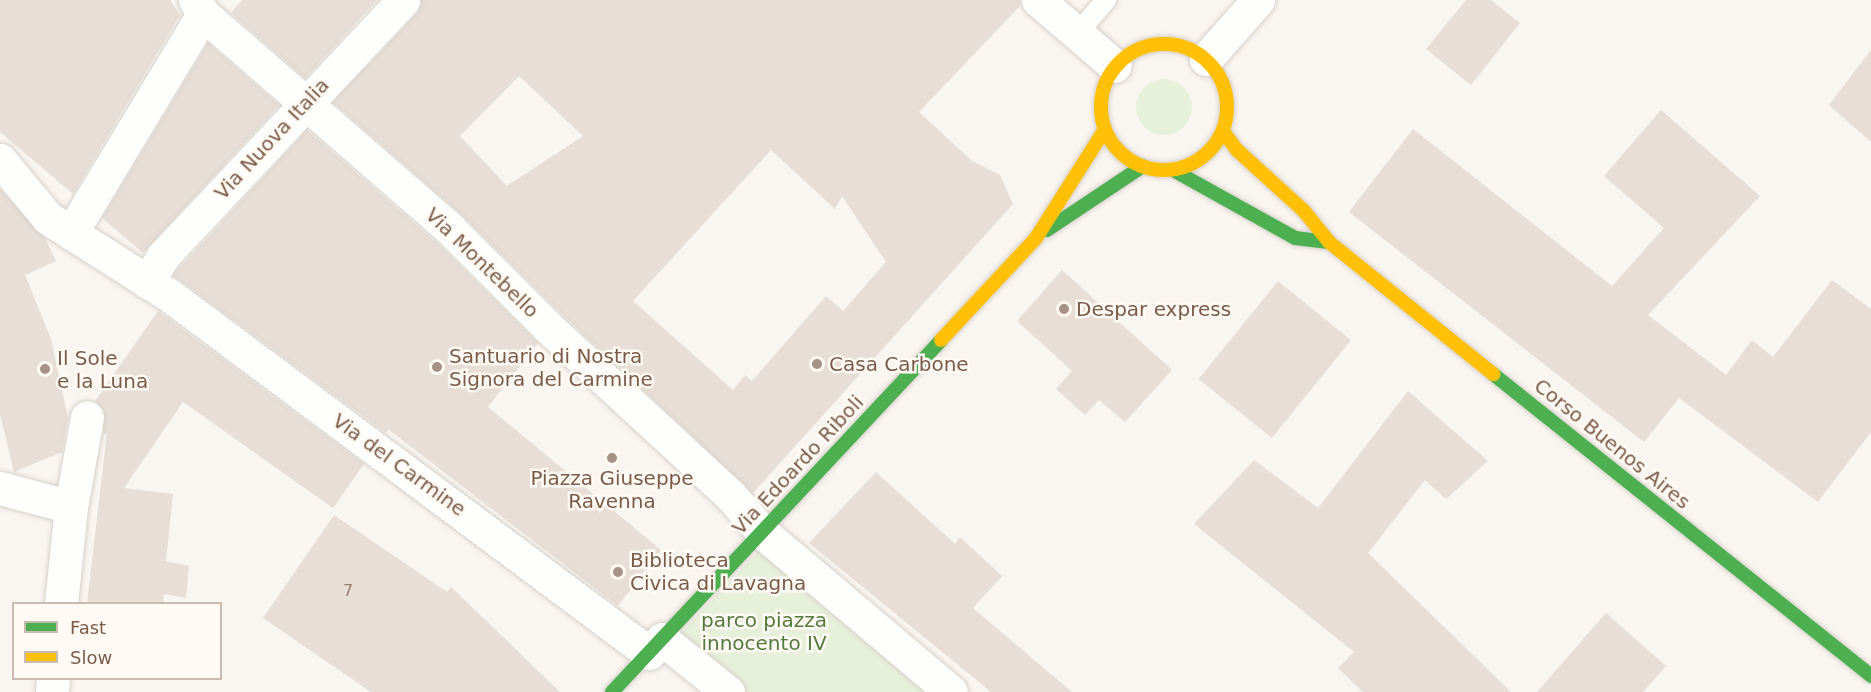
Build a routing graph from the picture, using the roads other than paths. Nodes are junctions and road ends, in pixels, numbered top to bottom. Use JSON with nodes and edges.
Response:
{"nodes":[{"id":1,"x":403,"y":0,"type":"edge"},
{"id":2,"x":1038,"y":0,"type":"edge"},
{"id":3,"x":1106,"y":0,"type":"edge"},
{"id":4,"x":1258,"y":0,"type":"edge"},
{"id":5,"x":199,"y":7,"type":"edge"},
{"id":6,"x":1077,"y":34,"type":"junction"},
{"id":7,"x":1206,"y":59,"type":"junction"},
{"id":8,"x":1115,"y":66,"type":"junction"},
{"id":9,"x":304,"y":104,"type":"junction"},
{"id":10,"x":1104,"y":131,"type":"junction"},
{"id":11,"x":1223,"y":131,"type":"junction"},
{"id":12,"x":0,"y":160,"type":"edge"},
{"id":13,"x":1143,"y":166,"type":"junction"},
{"id":14,"x":1173,"y":170,"type":"junction"},
{"id":15,"x":71,"y":233,"type":"junction"},
{"id":16,"x":1036,"y":238,"type":"junction"},
{"id":17,"x":1329,"y":242,"type":"junction"},
{"id":18,"x":147,"y":282,"type":"junction"},
{"id":19,"x":87,"y":417,"type":"dead end"},
{"id":20,"x":0,"y":488,"type":"edge"},
{"id":21,"x":71,"y":507,"type":"junction"},
{"id":22,"x":763,"y":532,"type":"junction"},
{"id":23,"x":61,"y":602,"type":"edge"},
{"id":24,"x":655,"y":646,"type":"junction"},
{"id":25,"x":1871,"y":676,"type":"edge"},
{"id":26,"x":612,"y":692,"type":"edge"},
{"id":27,"x":728,"y":692,"type":"edge"},
{"id":28,"x":951,"y":692,"type":"edge"}],
"edges":[{"from":1,"to":9,"type":"street","name":"Via Nuova Italia"},
{"from":2,"to":6,"type":"street"},
{"from":3,"to":6,"type":"lane"},
{"from":4,"to":7,"type":"street"},
{"from":5,"to":9,"type":"street","name":"Via Montebello"},
{"from":5,"to":15,"type":"street"},
{"from":6,"to":8,"type":"street"},
{"from":7,"to":8,"type":"street"},
{"from":7,"to":11,"type":"street"},
{"from":8,"to":10,"type":"street"},
{"from":9,"to":18,"type":"street","name":"Via Nuova Italia"},
{"from":9,"to":22,"type":"street","name":"Via Montebello"},
{"from":10,"to":13,"type":"street"},
{"from":10,"to":16,"type":"street","name":"Via Edoardo Riboli"},
{"from":11,"to":14,"type":"street"},
{"from":11,"to":17,"type":"street","name":"Corso Buenos Aires"},
{"from":12,"to":15,"type":"street","name":"Via del Carmine"},
{"from":13,"to":14,"type":"street"},
{"from":13,"to":16,"type":"street","name":"Via Edoardo Riboli"},
{"from":14,"to":17,"type":"street"},
{"from":15,"to":18,"type":"street","name":"Via del Carmine"},
{"from":16,"to":22,"type":"street","name":"Via Edoardo Riboli"},
{"from":17,"to":25,"type":"street","name":"Corso Buenos Aires"},
{"from":18,"to":24,"type":"street","name":"Via del Carmine"},
{"from":19,"to":21,"type":"street"},
{"from":20,"to":21,"type":"street"},
{"from":21,"to":23,"type":"street"},
{"from":22,"to":24,"type":"street","name":"Via Edoardo Riboli"},
{"from":22,"to":28,"type":"street","name":"Via Montebello"},
{"from":24,"to":26,"type":"street","name":"Via Edoardo Riboli"},
{"from":24,"to":27,"type":"street","name":"Via del Carmine"}]}
